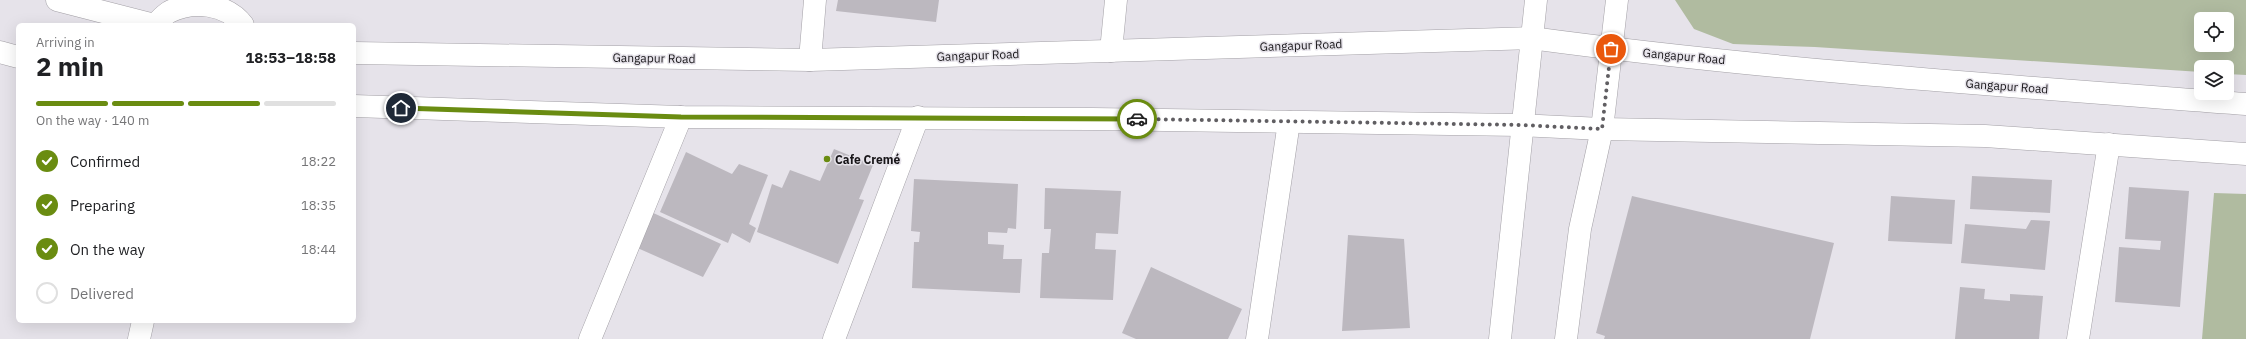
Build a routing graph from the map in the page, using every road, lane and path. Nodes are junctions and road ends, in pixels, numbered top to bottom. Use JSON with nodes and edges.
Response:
{"nodes":[{"id":1,"x":56,"y":0,"type":"edge"},
{"id":2,"x":815,"y":0,"type":"edge"},
{"id":3,"x":1116,"y":0,"type":"edge"},
{"id":4,"x":1536,"y":0,"type":"edge"},
{"id":5,"x":1617,"y":0,"type":"edge"},
{"id":6,"x":224,"y":4,"type":"edge"},
{"id":7,"x":147,"y":23,"type":"edge"},
{"id":8,"x":157,"y":23,"type":"edge"},
{"id":9,"x":241,"y":23,"type":"edge"},
{"id":10,"x":1531,"y":38,"type":"junction"},
{"id":11,"x":1611,"y":49,"type":"junction"},
{"id":12,"x":1111,"y":50,"type":"junction"},
{"id":13,"x":0,"y":52,"type":"edge"},
{"id":14,"x":356,"y":53,"type":"edge"},
{"id":15,"x":16,"y":56,"type":"edge"},
{"id":16,"x":810,"y":60,"type":"junction"},
{"id":17,"x":2246,"y":104,"type":"edge"},
{"id":18,"x":356,"y":106,"type":"edge"},
{"id":19,"x":681,"y":117,"type":"junction"},
{"id":20,"x":918,"y":117,"type":"junction"},
{"id":21,"x":1289,"y":122,"type":"junction"},
{"id":22,"x":1522,"y":125,"type":"junction"},
{"id":23,"x":1602,"y":129,"type":"junction"},
{"id":24,"x":2109,"y":144,"type":"junction"},
{"id":25,"x":2246,"y":154,"type":"edge"},
{"id":26,"x":143,"y":323,"type":"edge"},
{"id":27,"x":139,"y":339,"type":"edge"},
{"id":28,"x":590,"y":339,"type":"edge"},
{"id":29,"x":834,"y":339,"type":"edge"},
{"id":30,"x":1257,"y":339,"type":"edge"},
{"id":31,"x":1500,"y":339,"type":"edge"},
{"id":32,"x":1566,"y":339,"type":"edge"},
{"id":33,"x":2078,"y":339,"type":"edge"}],
"edges":[{"from":1,"to":7,"type":"main road"},
{"from":2,"to":16,"type":"main road"},
{"from":3,"to":12,"type":"main road"},
{"from":4,"to":10,"type":"main road"},
{"from":5,"to":11,"type":"main road"},
{"from":6,"to":8,"type":"main road"},
{"from":6,"to":9,"type":"main road"},
{"from":10,"to":11,"type":"main road","name":"Gangapur Road"},
{"from":10,"to":12,"type":"main road","name":"Gangapur Road"},
{"from":10,"to":22,"type":"main road"},
{"from":11,"to":17,"type":"main road","name":"Gangapur Road"},
{"from":11,"to":23,"type":"main road"},
{"from":12,"to":16,"type":"main road","name":"Gangapur Road"},
{"from":13,"to":15,"type":"main road"},
{"from":14,"to":16,"type":"main road","name":"Gangapur Road"},
{"from":18,"to":19,"type":"main road"},
{"from":19,"to":20,"type":"main road"},
{"from":19,"to":28,"type":"main road"},
{"from":20,"to":21,"type":"main road"},
{"from":20,"to":29,"type":"main road"},
{"from":21,"to":22,"type":"main road"},
{"from":21,"to":30,"type":"main road"},
{"from":22,"to":23,"type":"main road"},
{"from":22,"to":31,"type":"main road"},
{"from":23,"to":24,"type":"main road"},
{"from":23,"to":32,"type":"main road"},
{"from":24,"to":25,"type":"main road"},
{"from":24,"to":33,"type":"main road"},
{"from":26,"to":27,"type":"main road"}]}
